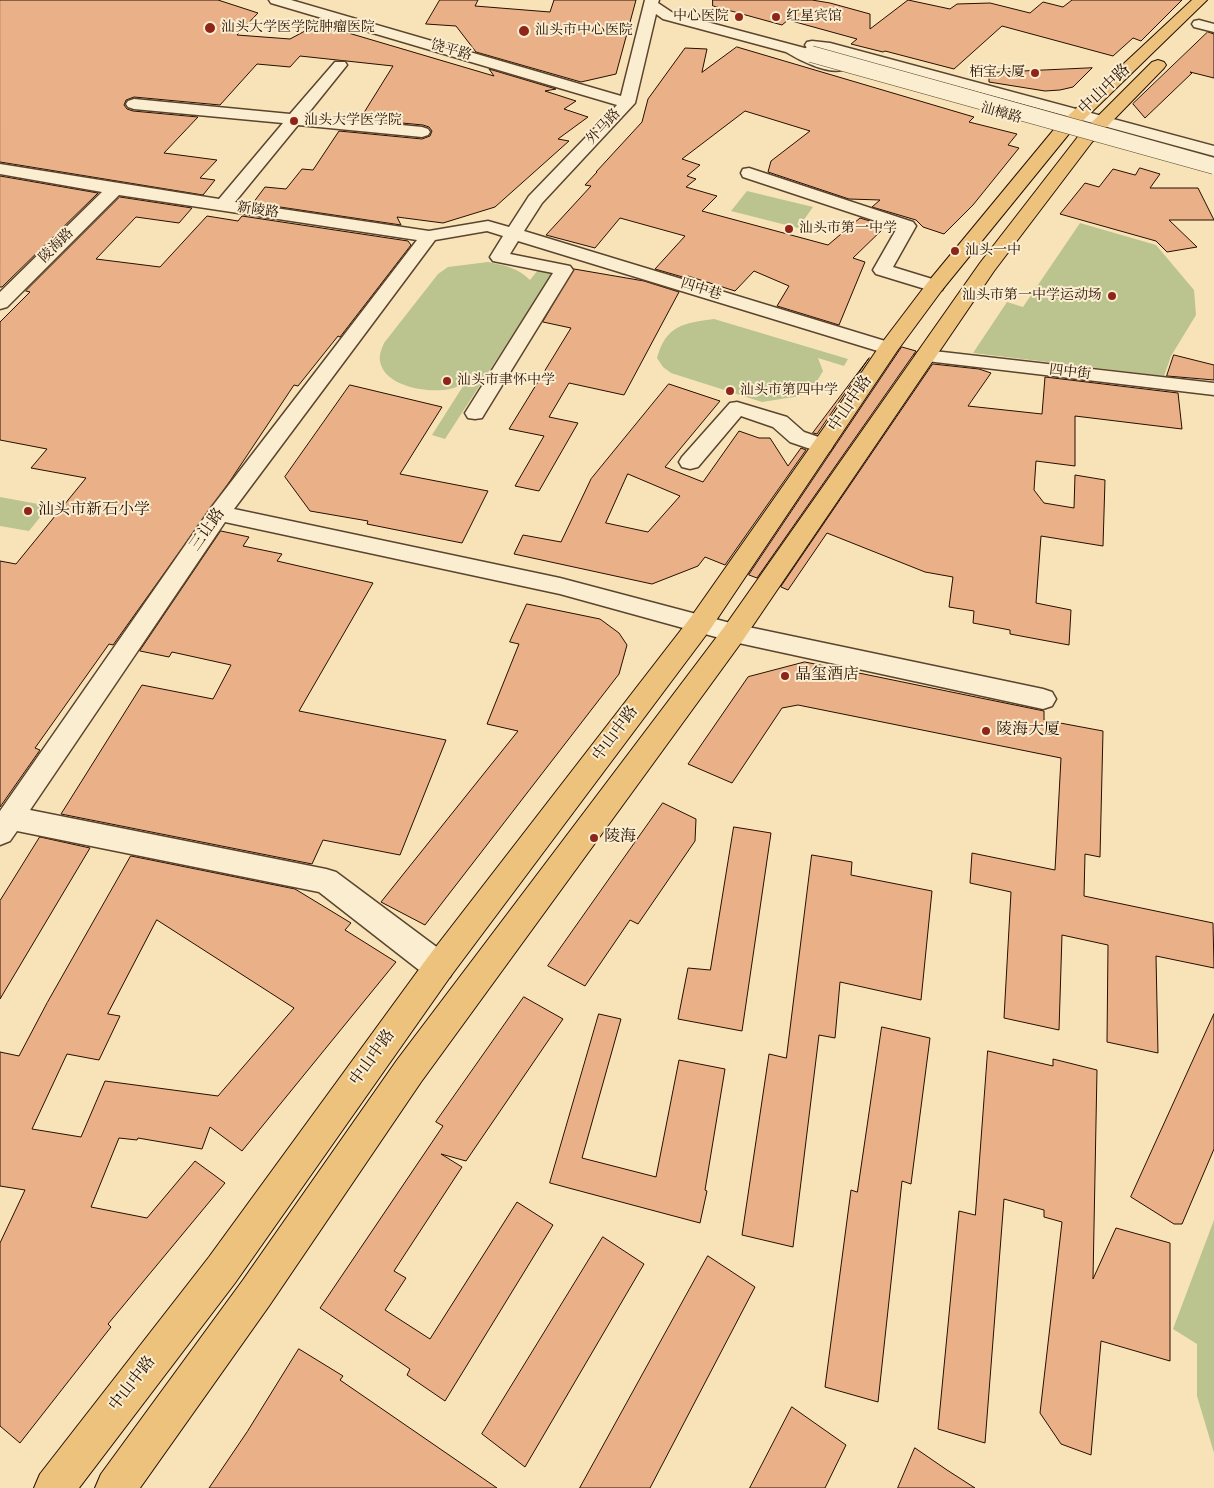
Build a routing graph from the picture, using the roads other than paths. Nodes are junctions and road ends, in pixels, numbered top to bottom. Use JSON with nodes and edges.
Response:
{"nodes":[{"id":1,"x":276,"y":0,"type":"edge"},
{"id":2,"x":671,"y":0,"type":"edge"},
{"id":3,"x":1200,"y":0,"type":"edge"},
{"id":4,"x":652,"y":2,"type":"edge"},
{"id":5,"x":1207,"y":22,"type":"edge"},
{"id":6,"x":1185,"y":38,"type":"dead end"},
{"id":7,"x":792,"y":46,"type":"junction"},
{"id":8,"x":1171,"y":51,"type":"dead end"},
{"id":9,"x":814,"y":52,"type":"junction"},
{"id":10,"x":340,"y":65,"type":"dead end"},
{"id":11,"x":627,"y":103,"type":"junction"},
{"id":12,"x":134,"y":104,"type":"dead end"},
{"id":13,"x":295,"y":121,"type":"junction"},
{"id":14,"x":1083,"y":126,"type":"junction"},
{"id":15,"x":422,"y":132,"type":"dead end"},
{"id":16,"x":1214,"y":151,"type":"edge"},
{"id":17,"x":1214,"y":160,"type":"edge"},
{"id":18,"x":1214,"y":166,"type":"edge"},
{"id":19,"x":0,"y":169,"type":"edge"},
{"id":20,"x":749,"y":173,"type":"dead end"},
{"id":21,"x":1214,"y":173,"type":"edge"},
{"id":22,"x":115,"y":189,"type":"junction"},
{"id":23,"x":223,"y":205,"type":"junction"},
{"id":24,"x":515,"y":232,"type":"junction"},
{"id":25,"x":429,"y":236,"type":"junction"},
{"id":26,"x":935,"y":286,"type":"junction"},
{"id":27,"x":0,"y":303,"type":"edge"},
{"id":28,"x":888,"y":348,"type":"junction"},
{"id":29,"x":925,"y":356,"type":"junction"},
{"id":30,"x":1214,"y":389,"type":"edge"},
{"id":31,"x":475,"y":413,"type":"dead end"},
{"id":32,"x":822,"y":446,"type":"junction"},
{"id":33,"x":690,"y":462,"type":"dead end"},
{"id":34,"x":219,"y":513,"type":"junction"},
{"id":35,"x":700,"y":624,"type":"junction"},
{"id":36,"x":734,"y":633,"type":"junction"},
{"id":37,"x":1043,"y":699,"type":"dead end"},
{"id":38,"x":5,"y":825,"type":"edge"},
{"id":39,"x":439,"y":967,"type":"junction"},
{"id":40,"x":54,"y":1488,"type":"edge"},
{"id":41,"x":115,"y":1488,"type":"edge"}],
"edges":[{"from":1,"to":11,"type":"street","name":"饶平路"},
{"from":2,"to":7,"type":"street","name":"汕樟路"},
{"from":3,"to":14,"type":"main road","name":"中山中路"},
{"from":4,"to":7,"type":"street","name":"汕樟路"},
{"from":4,"to":11,"type":"street","name":"外马路"},
{"from":5,"to":6,"type":"main road"},
{"from":7,"to":9,"type":"street","name":"汕樟路"},
{"from":7,"to":14,"type":"street","name":"汕樟路"},
{"from":7,"to":14,"type":"street","name":"汕樟路"},
{"from":8,"to":14,"type":"main road","name":"中山中路"},
{"from":9,"to":17,"type":"street","name":"汕樟路"},
{"from":9,"to":18,"type":"street","name":"汕樟路","bridge":true},
{"from":10,"to":13,"type":"street"},
{"from":11,"to":24,"type":"street","name":"外马路"},
{"from":12,"to":13,"type":"street"},
{"from":13,"to":15,"type":"street"},
{"from":13,"to":23,"type":"street"},
{"from":14,"to":16,"type":"street","name":"汕樟路"},
{"from":14,"to":21,"type":"street","name":"汕樟路"},
{"from":14,"to":26,"type":"main road","name":"中山中路"},
{"from":14,"to":29,"type":"main road","name":"中山中路"},
{"from":19,"to":22,"type":"street","name":"新陵路"},
{"from":20,"to":26,"type":"street"},
{"from":22,"to":23,"type":"street","name":"新陵路"},
{"from":22,"to":27,"type":"street","name":"陵海路"},
{"from":23,"to":25,"type":"street","name":"新陵路"},
{"from":24,"to":25,"type":"street","name":"新陵路"},
{"from":24,"to":28,"type":"street","name":"四中巷"},
{"from":24,"to":31,"type":"street","name":"外马路"},
{"from":25,"to":34,"type":"street","name":"三让路"},
{"from":26,"to":28,"type":"main road","name":"中山中路"},
{"from":28,"to":32,"type":"main road","name":"中山中路"},
{"from":29,"to":30,"type":"street","name":"四中街"},
{"from":29,"to":36,"type":"main road","name":"中山中路"},
{"from":32,"to":33,"type":"street"},
{"from":32,"to":35,"type":"main road","name":"中山中路"},
{"from":34,"to":35,"type":"street"},
{"from":34,"to":38,"type":"street","name":"三让路"},
{"from":35,"to":36,"type":"street"},
{"from":35,"to":39,"type":"main road","name":"中山中路"},
{"from":36,"to":37,"type":"street"},
{"from":36,"to":41,"type":"main road","name":"中山中路"},
{"from":38,"to":39,"type":"street"},
{"from":39,"to":40,"type":"main road","name":"中山中路"}]}
